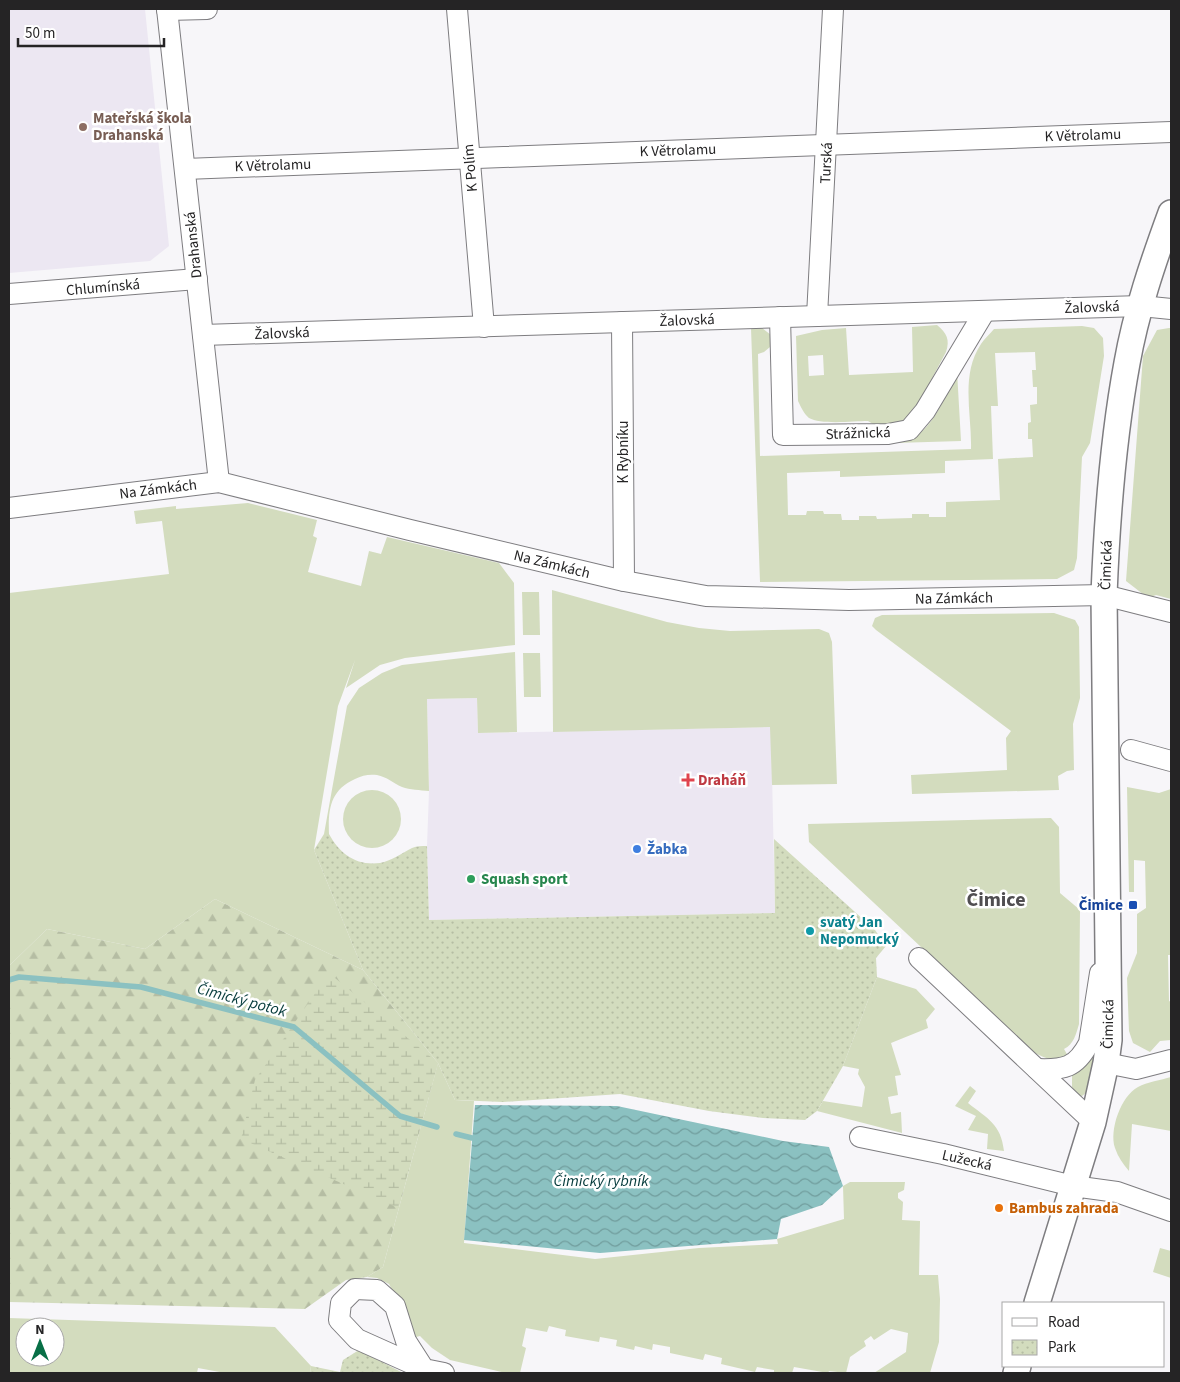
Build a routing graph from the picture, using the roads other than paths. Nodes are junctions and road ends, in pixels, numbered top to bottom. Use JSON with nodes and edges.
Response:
{"nodes":[{"id":1,"x":207,"y":9,"type":"edge"},
{"id":2,"x":456,"y":9,"type":"edge"},
{"id":3,"x":833,"y":9,"type":"edge"},
{"id":4,"x":167,"y":10,"type":"edge"},
{"id":5,"x":1171,"y":132,"type":"edge"},
{"id":6,"x":827,"y":145,"type":"junction"},
{"id":7,"x":469,"y":158,"type":"junction"},
{"id":8,"x":185,"y":168,"type":"junction"},
{"id":9,"x":1171,"y":213,"type":"edge"},
{"id":10,"x":197,"y":279,"type":"junction"},
{"id":11,"x":9,"y":294,"type":"edge"},
{"id":12,"x":1141,"y":306,"type":"junction"},
{"id":13,"x":1171,"y":308,"type":"edge"},
{"id":14,"x":985,"y":311,"type":"junction"},
{"id":15,"x":817,"y":316,"type":"junction"},
{"id":16,"x":780,"y":317,"type":"junction"},
{"id":17,"x":622,"y":322,"type":"junction"},
{"id":18,"x":484,"y":326,"type":"junction"},
{"id":19,"x":203,"y":335,"type":"junction"},
{"id":20,"x":219,"y":482,"type":"junction"},
{"id":21,"x":9,"y":508,"type":"edge"},
{"id":22,"x":624,"y":581,"type":"junction"},
{"id":23,"x":1104,"y":595,"type":"junction"},
{"id":24,"x":1171,"y":612,"type":"edge"},
{"id":25,"x":1131,"y":750,"type":"dead end"},
{"id":26,"x":1171,"y":760,"type":"edge"},
{"id":27,"x":1107,"y":924,"type":"junction"},
{"id":28,"x":919,"y":958,"type":"dead end"},
{"id":29,"x":1171,"y":1060,"type":"edge"},
{"id":30,"x":1106,"y":1064,"type":"junction"},
{"id":31,"x":1037,"y":1069,"type":"junction"},
{"id":32,"x":1093,"y":1122,"type":"junction"},
{"id":33,"x":860,"y":1138,"type":"dead end"},
{"id":34,"x":1073,"y":1186,"type":"junction"},
{"id":35,"x":1171,"y":1211,"type":"edge"},
{"id":36,"x":1037,"y":1302,"type":"edge"},
{"id":37,"x":424,"y":1369,"type":"junction"},
{"id":38,"x":444,"y":1373,"type":"edge"}],
"edges":[{"from":1,"to":4,"type":"street"},
{"from":2,"to":7,"type":"street","name":"K Polím"},
{"from":3,"to":6,"type":"street","name":"Turská"},
{"from":4,"to":8,"type":"street","name":"Drahanská"},
{"from":5,"to":6,"type":"street","name":"K Větrolamu"},
{"from":6,"to":7,"type":"street","name":"K Větrolamu"},
{"from":6,"to":15,"type":"street","name":"Turská"},
{"from":7,"to":8,"type":"street","name":"K Větrolamu"},
{"from":7,"to":18,"type":"street","name":"K Polím"},
{"from":8,"to":10,"type":"street","name":"Drahanská"},
{"from":9,"to":12,"type":"street","name":"Čimická"},
{"from":10,"to":11,"type":"street","name":"Chlumínská"},
{"from":10,"to":19,"type":"street","name":"Drahanská"},
{"from":12,"to":13,"type":"street","name":"Žalovská"},
{"from":12,"to":14,"type":"street","name":"Žalovská"},
{"from":12,"to":23,"type":"street","name":"Čimická"},
{"from":14,"to":15,"type":"street","name":"Žalovská"},
{"from":14,"to":16,"type":"street","name":"Strážnická"},
{"from":15,"to":16,"type":"street","name":"Žalovská"},
{"from":16,"to":17,"type":"street","name":"Žalovská"},
{"from":17,"to":18,"type":"street","name":"Žalovská"},
{"from":17,"to":22,"type":"street","name":"K Rybníku"},
{"from":18,"to":19,"type":"street","name":"Žalovská"},
{"from":19,"to":20,"type":"street","name":"Drahanská"},
{"from":20,"to":21,"type":"street","name":"Na Zámkách"},
{"from":20,"to":22,"type":"street","name":"Na Zámkách"},
{"from":22,"to":23,"type":"street","name":"Na Zámkách"},
{"from":23,"to":24,"type":"street","name":"Na Zámkách"},
{"from":23,"to":27,"type":"street","name":"Čimická"},
{"from":25,"to":26,"type":"street"},
{"from":27,"to":30,"type":"street","name":"Čimická"},
{"from":27,"to":31,"type":"street","name":"Čimická"},
{"from":28,"to":31,"type":"street"},
{"from":29,"to":30,"type":"street"},
{"from":30,"to":32,"type":"street","name":"Čimická"},
{"from":31,"to":32,"type":"street"},
{"from":32,"to":34,"type":"street","name":"Čimická"},
{"from":33,"to":34,"type":"street","name":"Lužecká"},
{"from":34,"to":35,"type":"street","name":"Lužecká"},
{"from":34,"to":36,"type":"street","name":"Čimická"},
{"from":37,"to":37,"type":"street"},
{"from":37,"to":38,"type":"street"}]}
